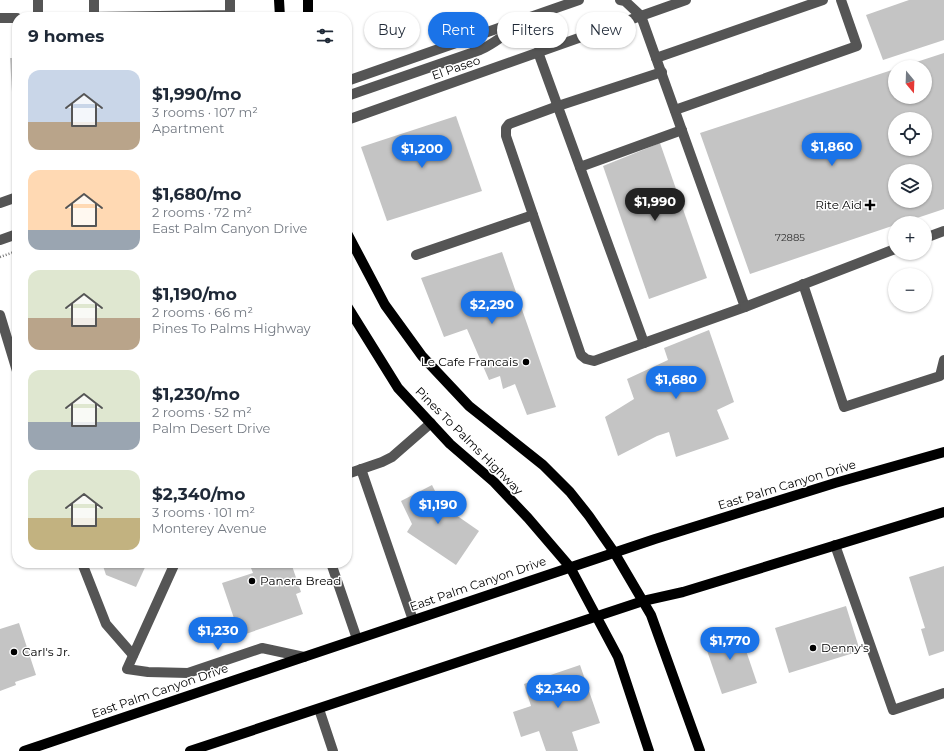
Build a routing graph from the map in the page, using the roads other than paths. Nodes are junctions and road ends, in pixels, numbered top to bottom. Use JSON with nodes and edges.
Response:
{"nodes":[{"id":1,"x":38,"y":0,"type":"edge"},
{"id":2,"x":94,"y":0,"type":"edge"},
{"id":3,"x":230,"y":0,"type":"edge"},
{"id":4,"x":279,"y":0,"type":"edge"},
{"id":5,"x":308,"y":0,"type":"edge"},
{"id":6,"x":579,"y":0,"type":"edge"},
{"id":7,"x":620,"y":0,"type":"edge"},
{"id":8,"x":665,"y":0,"type":"edge"},
{"id":9,"x":686,"y":0,"type":"edge"},
{"id":10,"x":822,"y":0,"type":"edge"},
{"id":11,"x":841,"y":0,"type":"edge"},
{"id":12,"x":38,"y":12,"type":"edge"},
{"id":13,"x":94,"y":12,"type":"edge"},
{"id":14,"x":230,"y":12,"type":"edge"},
{"id":15,"x":280,"y":12,"type":"edge"},
{"id":16,"x":308,"y":12,"type":"edge"},
{"id":17,"x":546,"y":12,"type":"edge"},
{"id":18,"x":646,"y":14,"type":"junction"},
{"id":19,"x":0,"y":18,"type":"edge"},
{"id":20,"x":12,"y":18,"type":"edge"},
{"id":21,"x":497,"y":29,"type":"edge"},
{"id":22,"x":497,"y":41,"type":"edge"},
{"id":23,"x":538,"y":52,"type":"junction"},
{"id":24,"x":656,"y":58,"type":"junction"},
{"id":25,"x":662,"y":72,"type":"junction"},
{"id":26,"x":352,"y":79,"type":"edge"},
{"id":27,"x":352,"y":94,"type":"edge"},
{"id":28,"x":558,"y":106,"type":"junction"},
{"id":29,"x":675,"y":110,"type":"junction"},
{"id":30,"x":352,"y":118,"type":"edge"},
{"id":31,"x":682,"y":130,"type":"junction"},
{"id":32,"x":580,"y":167,"type":"junction"},
{"id":33,"x":12,"y":198,"type":"edge"},
{"id":34,"x":0,"y":202,"type":"edge"},
{"id":35,"x":533,"y":215,"type":"junction"},
{"id":36,"x":944,"y":231,"type":"edge"},
{"id":37,"x":932,"y":235,"type":"edge"},
{"id":38,"x":12,"y":236,"type":"edge"},
{"id":39,"x":0,"y":240,"type":"edge"},
{"id":40,"x":352,"y":242,"type":"edge"},
{"id":41,"x":888,"y":252,"type":"edge"},
{"id":42,"x":416,"y":255,"type":"dead end"},
{"id":43,"x":804,"y":284,"type":"junction"},
{"id":44,"x":745,"y":307,"type":"junction"},
{"id":45,"x":352,"y":314,"type":"edge"},
{"id":46,"x":0,"y":315,"type":"edge"},
{"id":47,"x":644,"y":343,"type":"junction"},
{"id":48,"x":12,"y":355,"type":"edge"},
{"id":49,"x":944,"y":360,"type":"edge"},
{"id":50,"x":431,"y":423,"type":"junction"},
{"id":51,"x":944,"y":452,"type":"edge"},
{"id":52,"x":361,"y":469,"type":"junction"},
{"id":53,"x":352,"y":472,"type":"edge"},
{"id":54,"x":944,"y":512,"type":"edge"},
{"id":55,"x":835,"y":545,"type":"junction"},
{"id":56,"x":614,"y":552,"type":"junction"},
{"id":57,"x":570,"y":567,"type":"junction"},
{"id":58,"x":84,"y":568,"type":"edge"},
{"id":59,"x":172,"y":568,"type":"edge"},
{"id":60,"x":333,"y":568,"type":"edge"},
{"id":61,"x":643,"y":601,"type":"junction"},
{"id":62,"x":597,"y":616,"type":"junction"},
{"id":63,"x":413,"y":620,"type":"junction"},
{"id":64,"x":357,"y":639,"type":"junction"},
{"id":65,"x":133,"y":654,"type":"junction"},
{"id":66,"x":304,"y":657,"type":"junction"},
{"id":67,"x":944,"y":693,"type":"edge"},
{"id":68,"x":319,"y":709,"type":"junction"},
{"id":69,"x":24,"y":751,"type":"edge"},
{"id":70,"x":190,"y":751,"type":"edge"},
{"id":71,"x":333,"y":751,"type":"edge"},
{"id":72,"x":649,"y":751,"type":"edge"},
{"id":73,"x":700,"y":751,"type":"edge"}],
"edges":[{"from":1,"to":12,"type":"street"},
{"from":2,"to":13,"type":"street"},
{"from":3,"to":14,"type":"street"},
{"from":4,"to":15,"type":"main road"},
{"from":5,"to":16,"type":"main road"},
{"from":6,"to":17,"type":"street","name":"El Paseo"},
{"from":7,"to":18,"type":"street"},
{"from":8,"to":18,"type":"street"},
{"from":9,"to":18,"type":"street","name":"El Paseo"},
{"from":10,"to":24,"type":"street"},
{"from":11,"to":29,"type":"street"},
{"from":18,"to":23,"type":"street","name":"El Paseo"},
{"from":18,"to":24,"type":"street"},
{"from":19,"to":20,"type":"street"},
{"from":21,"to":26,"type":"street","name":"El Paseo"},
{"from":22,"to":27,"type":"street"},
{"from":23,"to":28,"type":"street"},
{"from":23,"to":30,"type":"street","name":"El Paseo"},
{"from":24,"to":25,"type":"street"},
{"from":25,"to":28,"type":"street"},
{"from":25,"to":29,"type":"street"},
{"from":28,"to":32,"type":"street"},
{"from":28,"to":35,"type":"street"},
{"from":29,"to":31,"type":"street"},
{"from":31,"to":32,"type":"street"},
{"from":31,"to":44,"type":"street"},
{"from":32,"to":47,"type":"street"},
{"from":33,"to":34,"type":"street"},
{"from":35,"to":42,"type":"street"},
{"from":35,"to":47,"type":"street"},
{"from":36,"to":37,"type":"street"},
{"from":38,"to":39,"type":"street"},
{"from":40,"to":56,"type":"main road","name":"Pines To Palms Highway"},
{"from":41,"to":43,"type":"street"},
{"from":43,"to":44,"type":"street"},
{"from":43,"to":49,"type":"street"},
{"from":44,"to":47,"type":"street"},
{"from":45,"to":50,"type":"main road","name":"Pines To Palms Highway"},
{"from":46,"to":48,"type":"street"},
{"from":50,"to":52,"type":"street"},
{"from":50,"to":57,"type":"main road","name":"Pines To Palms Highway"},
{"from":51,"to":56,"type":"main road","name":"East Palm Canyon Drive"},
{"from":52,"to":53,"type":"street"},
{"from":52,"to":63,"type":"street"},
{"from":54,"to":55,"type":"main road"},
{"from":55,"to":61,"type":"main road"},
{"from":55,"to":67,"type":"street"},
{"from":56,"to":57,"type":"main road","name":"East Palm Canyon Drive"},
{"from":56,"to":61,"type":"main road","name":"Pines To Palms Highway"},
{"from":57,"to":62,"type":"main road","name":"Pines To Palms Highway"},
{"from":57,"to":63,"type":"main road","name":"East Palm Canyon Drive"},
{"from":58,"to":65,"type":"street"},
{"from":59,"to":65,"type":"street"},
{"from":60,"to":64,"type":"street"},
{"from":61,"to":62,"type":"main road"},
{"from":61,"to":73,"type":"main road","name":"Pines To Palms Highway"},
{"from":62,"to":68,"type":"main road"},
{"from":62,"to":72,"type":"main road","name":"Pines To Palms Highway"},
{"from":63,"to":64,"type":"main road","name":"East Palm Canyon Drive"},
{"from":64,"to":66,"type":"main road","name":"East Palm Canyon Drive"},
{"from":65,"to":66,"type":"street"},
{"from":66,"to":69,"type":"main road","name":"East Palm Canyon Drive"},
{"from":68,"to":70,"type":"main road"},
{"from":68,"to":71,"type":"street"}]}
